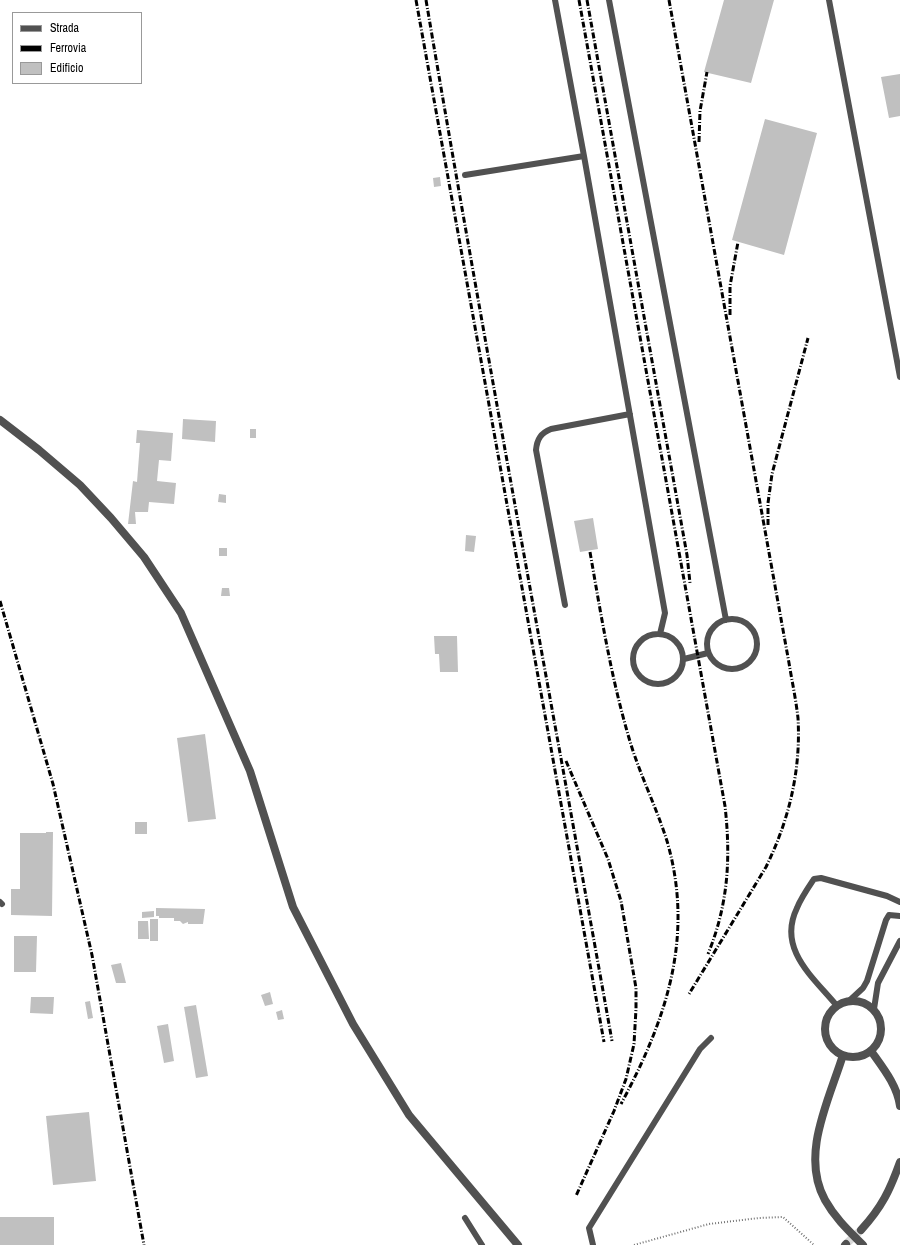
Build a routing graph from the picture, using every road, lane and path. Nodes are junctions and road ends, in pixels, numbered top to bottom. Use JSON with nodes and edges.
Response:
{"nodes":[{"id":1,"x":555,"y":0,"type":"edge"},
{"id":2,"x":609,"y":0,"type":"edge"},
{"id":3,"x":830,"y":0,"type":"edge"},
{"id":4,"x":584,"y":156,"type":"junction"},
{"id":5,"x":465,"y":175,"type":"dead end"},
{"id":6,"x":900,"y":377,"type":"edge"},
{"id":7,"x":630,"y":414,"type":"junction"},
{"id":8,"x":0,"y":420,"type":"edge"},
{"id":9,"x":565,"y":605,"type":"dead end"},
{"id":10,"x":726,"y":620,"type":"junction"},
{"id":11,"x":660,"y":634,"type":"junction"},
{"id":12,"x":708,"y":653,"type":"junction"},
{"id":13,"x":684,"y":659,"type":"junction"},
{"id":14,"x":900,"y":902,"type":"edge"},
{"id":15,"x":900,"y":916,"type":"edge"},
{"id":16,"x":900,"y":941,"type":"edge"},
{"id":17,"x":849,"y":1001,"type":"junction"},
{"id":18,"x":837,"y":1006,"type":"junction"},
{"id":19,"x":874,"y":1009,"type":"junction"},
{"id":20,"x":711,"y":1038,"type":"dead end"},
{"id":21,"x":871,"y":1051,"type":"junction"},
{"id":22,"x":844,"y":1055,"type":"junction"},
{"id":23,"x":900,"y":1106,"type":"edge"},
{"id":24,"x":900,"y":1162,"type":"edge"},
{"id":25,"x":465,"y":1218,"type":"dead end"},
{"id":26,"x":861,"y":1230,"type":"tunnel mouth"},
{"id":27,"x":517,"y":1244,"type":"edge"},
{"id":28,"x":482,"y":1245,"type":"edge"},
{"id":29,"x":593,"y":1245,"type":"edge"},
{"id":30,"x":634,"y":1245,"type":"edge"},
{"id":31,"x":814,"y":1245,"type":"edge"},
{"id":32,"x":863,"y":1245,"type":"edge"}],
"edges":[{"from":1,"to":4,"type":"lane"},
{"from":2,"to":10,"type":"lane"},
{"from":3,"to":6,"type":"lane"},
{"from":4,"to":5,"type":"lane"},
{"from":4,"to":7,"type":"lane"},
{"from":7,"to":9,"type":"lane"},
{"from":7,"to":11,"type":"lane"},
{"from":8,"to":27,"type":"street"},
{"from":10,"to":12,"type":"lane"},
{"from":10,"to":12,"type":"lane"},
{"from":11,"to":13,"type":"lane"},
{"from":11,"to":13,"type":"lane"},
{"from":12,"to":13,"type":"lane"},
{"from":14,"to":18,"type":"lane"},
{"from":15,"to":17,"type":"lane"},
{"from":16,"to":19,"type":"lane"},
{"from":17,"to":18,"type":"street"},
{"from":17,"to":19,"type":"street"},
{"from":18,"to":22,"type":"street"},
{"from":19,"to":21,"type":"street"},
{"from":20,"to":29,"type":"lane"},
{"from":21,"to":22,"type":"street"},
{"from":21,"to":23,"type":"street"},
{"from":22,"to":32,"type":"street"},
{"from":24,"to":26,"type":"street"},
{"from":25,"to":28,"type":"lane"},
{"from":30,"to":31,"type":"path"}]}
